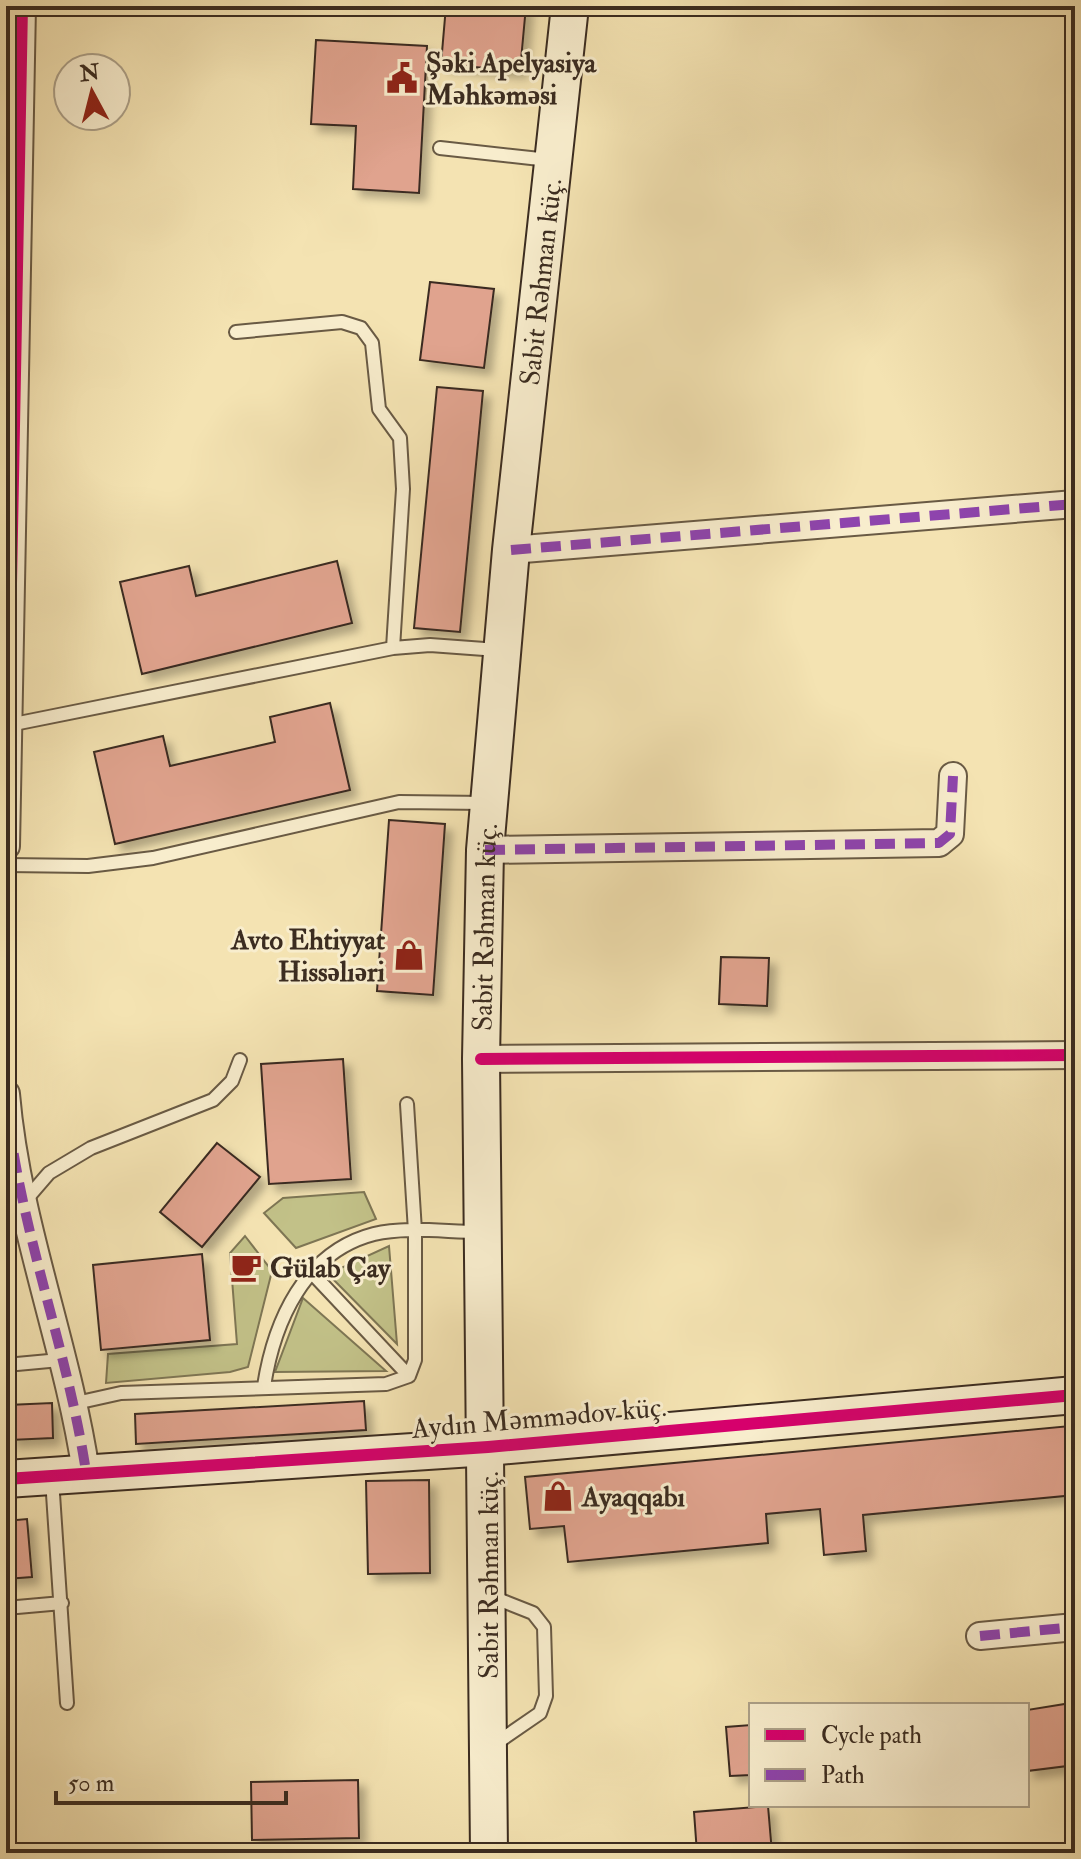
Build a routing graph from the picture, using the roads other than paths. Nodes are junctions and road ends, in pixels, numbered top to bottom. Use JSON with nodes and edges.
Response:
{"nodes":[{"id":1,"x":22,"y":6,"type":"edge"},
{"id":2,"x":570,"y":6,"type":"edge"},
{"id":3,"x":440,"y":148,"type":"dead end"},
{"id":4,"x":553,"y":161,"type":"junction"},
{"id":5,"x":236,"y":332,"type":"dead end"},
{"id":6,"x":10,"y":490,"type":"edge"},
{"id":7,"x":1075,"y":504,"type":"edge"},
{"id":8,"x":511,"y":550,"type":"junction"},
{"id":9,"x":393,"y":648,"type":"junction"},
{"id":10,"x":501,"y":651,"type":"junction"},
{"id":11,"x":9,"y":725,"type":"junction"},
{"id":12,"x":953,"y":776,"type":"dead end"},
{"id":13,"x":488,"y":803,"type":"junction"},
{"id":14,"x":6,"y":846,"type":"edge"},
{"id":15,"x":485,"y":850,"type":"junction"},
{"id":16,"x":6,"y":865,"type":"edge"},
{"id":17,"x":1075,"y":1055,"type":"edge"},
{"id":18,"x":481,"y":1059,"type":"junction"},
{"id":19,"x":240,"y":1060,"type":"dead end"},
{"id":20,"x":6,"y":1094,"type":"edge"},
{"id":21,"x":407,"y":1104,"type":"dead end"},
{"id":22,"x":15,"y":1206,"type":"edge"},
{"id":23,"x":415,"y":1231,"type":"junction"},
{"id":24,"x":483,"y":1232,"type":"junction"},
{"id":25,"x":311,"y":1272,"type":"junction"},
{"id":26,"x":60,"y":1360,"type":"junction"},
{"id":27,"x":6,"y":1365,"type":"edge"},
{"id":28,"x":409,"y":1376,"type":"junction"},
{"id":29,"x":264,"y":1386,"type":"junction"},
{"id":30,"x":1075,"y":1395,"type":"edge"},
{"id":31,"x":76,"y":1403,"type":"junction"},
{"id":32,"x":488,"y":1447,"type":"junction"},
{"id":33,"x":69,"y":1474,"type":"junction"},
{"id":34,"x":6,"y":1479,"type":"edge"},
{"id":35,"x":488,"y":1595,"type":"junction"},
{"id":36,"x":62,"y":1603,"type":"junction"},
{"id":37,"x":6,"y":1608,"type":"edge"},
{"id":38,"x":1075,"y":1627,"type":"edge"},
{"id":39,"x":980,"y":1636,"type":"dead end"},
{"id":40,"x":67,"y":1703,"type":"dead end"},
{"id":41,"x":489,"y":1748,"type":"junction"},
{"id":42,"x":489,"y":1853,"type":"edge"}],
"edges":[{"from":1,"to":6,"type":"street"},
{"from":2,"to":4,"type":"main road","name":"Sabit Rəhman küç."},
{"from":3,"to":4,"type":"lane"},
{"from":4,"to":8,"type":"main road","name":"Sabit Rəhman küç."},
{"from":5,"to":9,"type":"lane"},
{"from":6,"to":11,"type":"street"},
{"from":7,"to":8,"type":"street"},
{"from":8,"to":10,"type":"main road","name":"Sabit Rəhman küç."},
{"from":9,"to":10,"type":"lane"},
{"from":9,"to":11,"type":"lane"},
{"from":10,"to":13,"type":"main road","name":"Sabit Rəhman küç."},
{"from":11,"to":14,"type":"street"},
{"from":12,"to":15,"type":"street"},
{"from":13,"to":15,"type":"main road","name":"Sabit Rəhman küç."},
{"from":13,"to":16,"type":"lane"},
{"from":15,"to":18,"type":"main road","name":"Sabit Rəhman küç."},
{"from":17,"to":18,"type":"street"},
{"from":18,"to":24,"type":"main road","name":"Sabit Rəhman küç."},
{"from":19,"to":22,"type":"lane"},
{"from":20,"to":22,"type":"street"},
{"from":21,"to":23,"type":"lane"},
{"from":22,"to":26,"type":"street"},
{"from":23,"to":24,"type":"lane"},
{"from":23,"to":25,"type":"lane"},
{"from":23,"to":28,"type":"lane"},
{"from":24,"to":32,"type":"main road","name":"Sabit Rəhman küç."},
{"from":25,"to":28,"type":"lane"},
{"from":25,"to":29,"type":"lane"},
{"from":26,"to":27,"type":"lane"},
{"from":26,"to":31,"type":"street"},
{"from":28,"to":29,"type":"lane"},
{"from":29,"to":31,"type":"lane"},
{"from":30,"to":32,"type":"main road","name":"Aydın Məmmədov küç."},
{"from":31,"to":33,"type":"street"},
{"from":32,"to":33,"type":"main road","name":"Aydın Məmmədov küç."},
{"from":32,"to":35,"type":"main road","name":"Sabit Rəhman küç."},
{"from":33,"to":34,"type":"main road","name":"Aydın Məmmədov küç."},
{"from":33,"to":36,"type":"lane"},
{"from":35,"to":41,"type":"main road","name":"Sabit Rəhman küç."},
{"from":35,"to":41,"type":"lane"},
{"from":36,"to":37,"type":"lane"},
{"from":36,"to":40,"type":"lane"},
{"from":38,"to":39,"type":"street"},
{"from":41,"to":42,"type":"main road","name":"Sabit Rəhman küç."}]}
